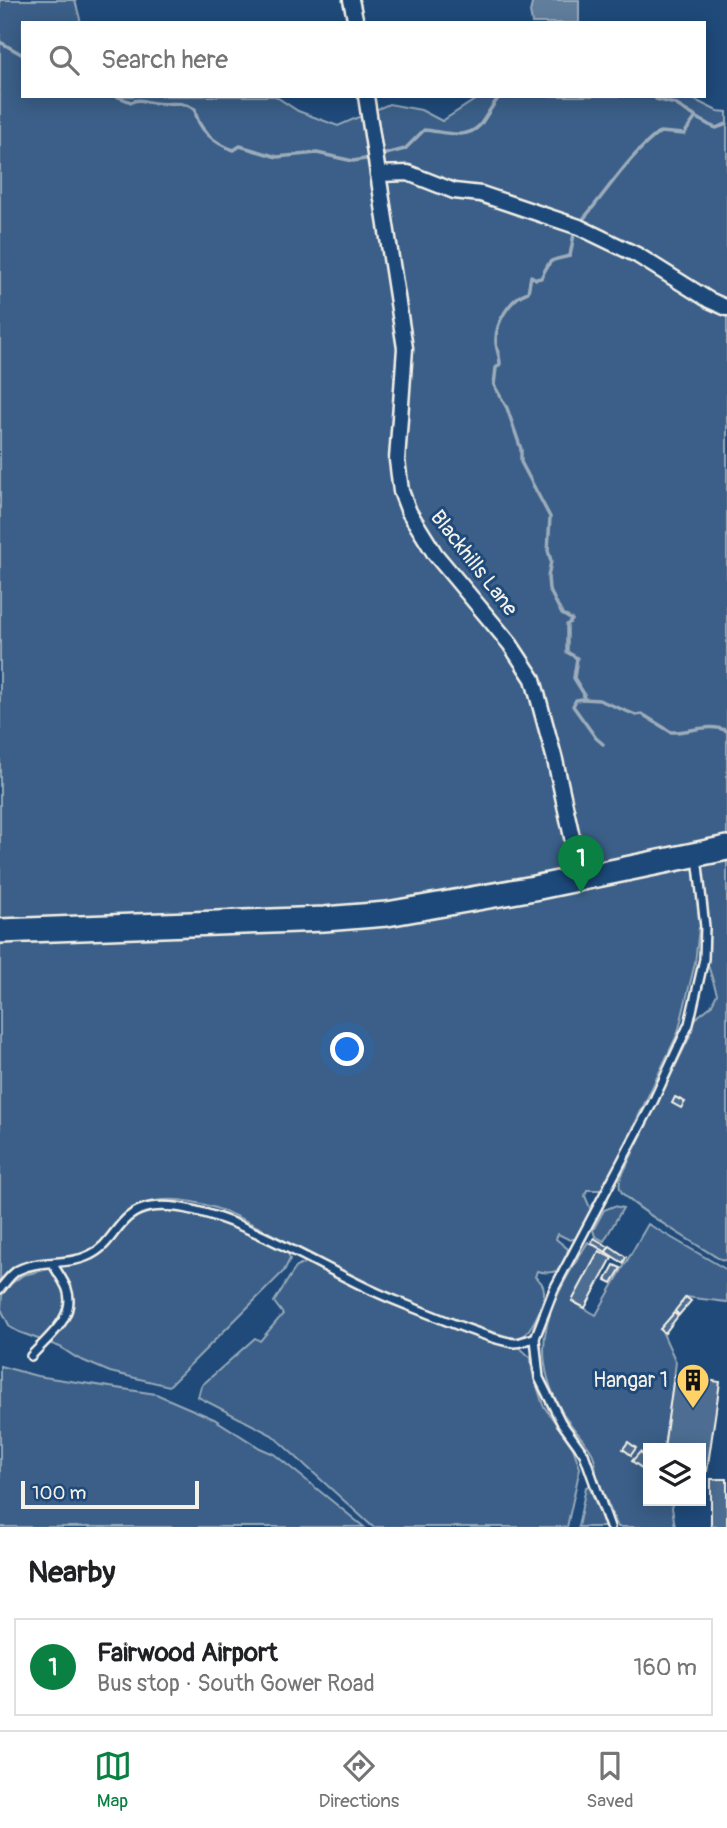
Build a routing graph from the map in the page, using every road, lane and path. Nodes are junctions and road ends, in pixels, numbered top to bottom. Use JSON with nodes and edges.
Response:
{"nodes":[{"id":1,"x":351,"y":0,"type":"edge"},
{"id":2,"x":356,"y":21,"type":"edge"},
{"id":3,"x":366,"y":98,"type":"edge"},
{"id":4,"x":377,"y":168,"type":"junction"},
{"id":5,"x":727,"y":308,"type":"edge"},
{"id":6,"x":727,"y":848,"type":"edge"},
{"id":7,"x":696,"y":853,"type":"junction"},
{"id":8,"x":581,"y":878,"type":"junction"},
{"id":9,"x":0,"y":931,"type":"edge"},
{"id":10,"x":53,"y":1264,"type":"junction"},
{"id":11,"x":0,"y":1289,"type":"edge"},
{"id":12,"x":535,"y":1338,"type":"junction"},
{"id":13,"x":31,"y":1356,"type":"dead end"},
{"id":14,"x":610,"y":1527,"type":"edge"}],
"edges":[{"from":1,"to":2,"type":"street"},
{"from":3,"to":4,"type":"street","name":"Blackhills Lane"},
{"from":4,"to":5,"type":"street"},
{"from":4,"to":8,"type":"street","name":"Blackhills Lane"},
{"from":6,"to":7,"type":"main road"},
{"from":7,"to":8,"type":"main road"},
{"from":7,"to":12,"type":"lane"},
{"from":8,"to":9,"type":"main road"},
{"from":10,"to":11,"type":"lane"},
{"from":10,"to":12,"type":"lane"},
{"from":10,"to":13,"type":"lane"},
{"from":12,"to":14,"type":"lane"}]}
